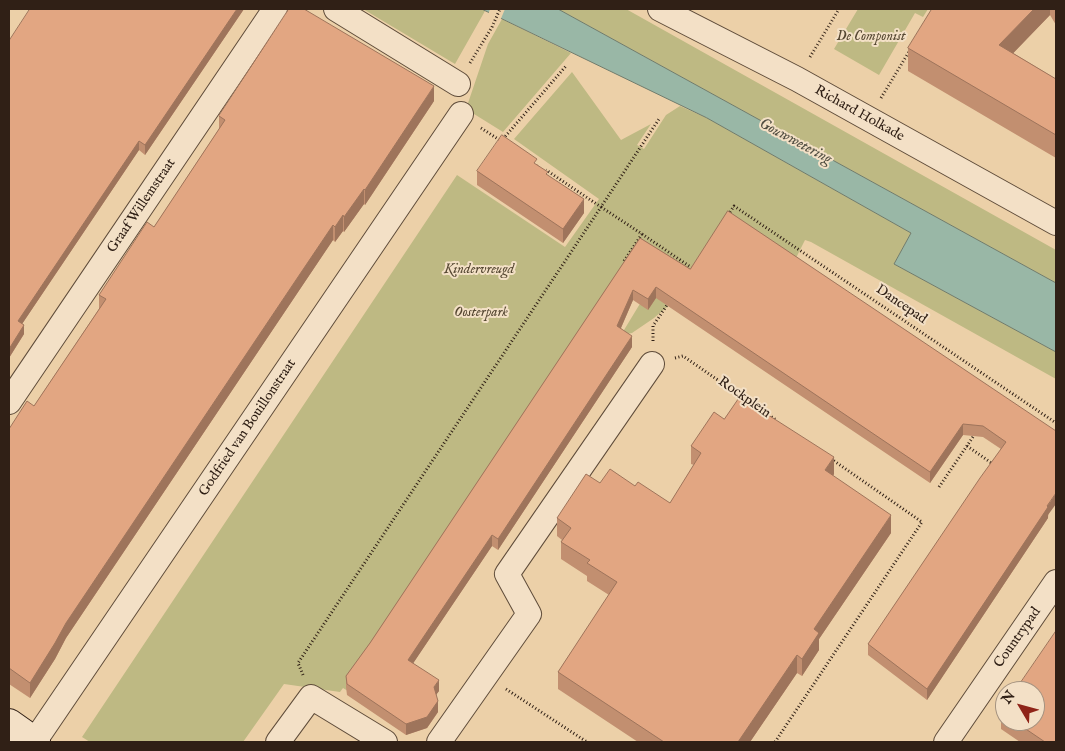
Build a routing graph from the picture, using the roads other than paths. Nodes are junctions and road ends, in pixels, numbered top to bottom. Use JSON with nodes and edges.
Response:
{"nodes":[{"id":1,"x":275,"y":9,"type":"edge"},
{"id":2,"x":336,"y":9,"type":"edge"},
{"id":3,"x":660,"y":9,"type":"edge"},
{"id":4,"x":458,"y":84,"type":"road end"},
{"id":5,"x":460,"y":114,"type":"road end"},
{"id":6,"x":1056,"y":223,"type":"edge"},
{"id":7,"x":652,"y":364,"type":"road end"},
{"id":8,"x":9,"y":402,"type":"edge"},
{"id":9,"x":1056,"y":582,"type":"edge"},
{"id":10,"x":9,"y":723,"type":"edge"},
{"id":11,"x":35,"y":742,"type":"edge"},
{"id":12,"x":278,"y":742,"type":"edge"},
{"id":13,"x":385,"y":742,"type":"edge"},
{"id":14,"x":440,"y":742,"type":"edge"},
{"id":15,"x":946,"y":742,"type":"edge"}],
"edges":[{"from":1,"to":8,"type":"street","name":"Graaf Willemstraat"},
{"from":2,"to":4,"type":"street"},
{"from":3,"to":6,"type":"street","name":"Richard Holkade"},
{"from":5,"to":11,"type":"street","name":"Godfried van Bouillonstraat"},
{"from":7,"to":14,"type":"street"},
{"from":9,"to":15,"type":"street","name":"Countrypad"},
{"from":10,"to":11,"type":"street"},
{"from":12,"to":13,"type":"street"}]}
